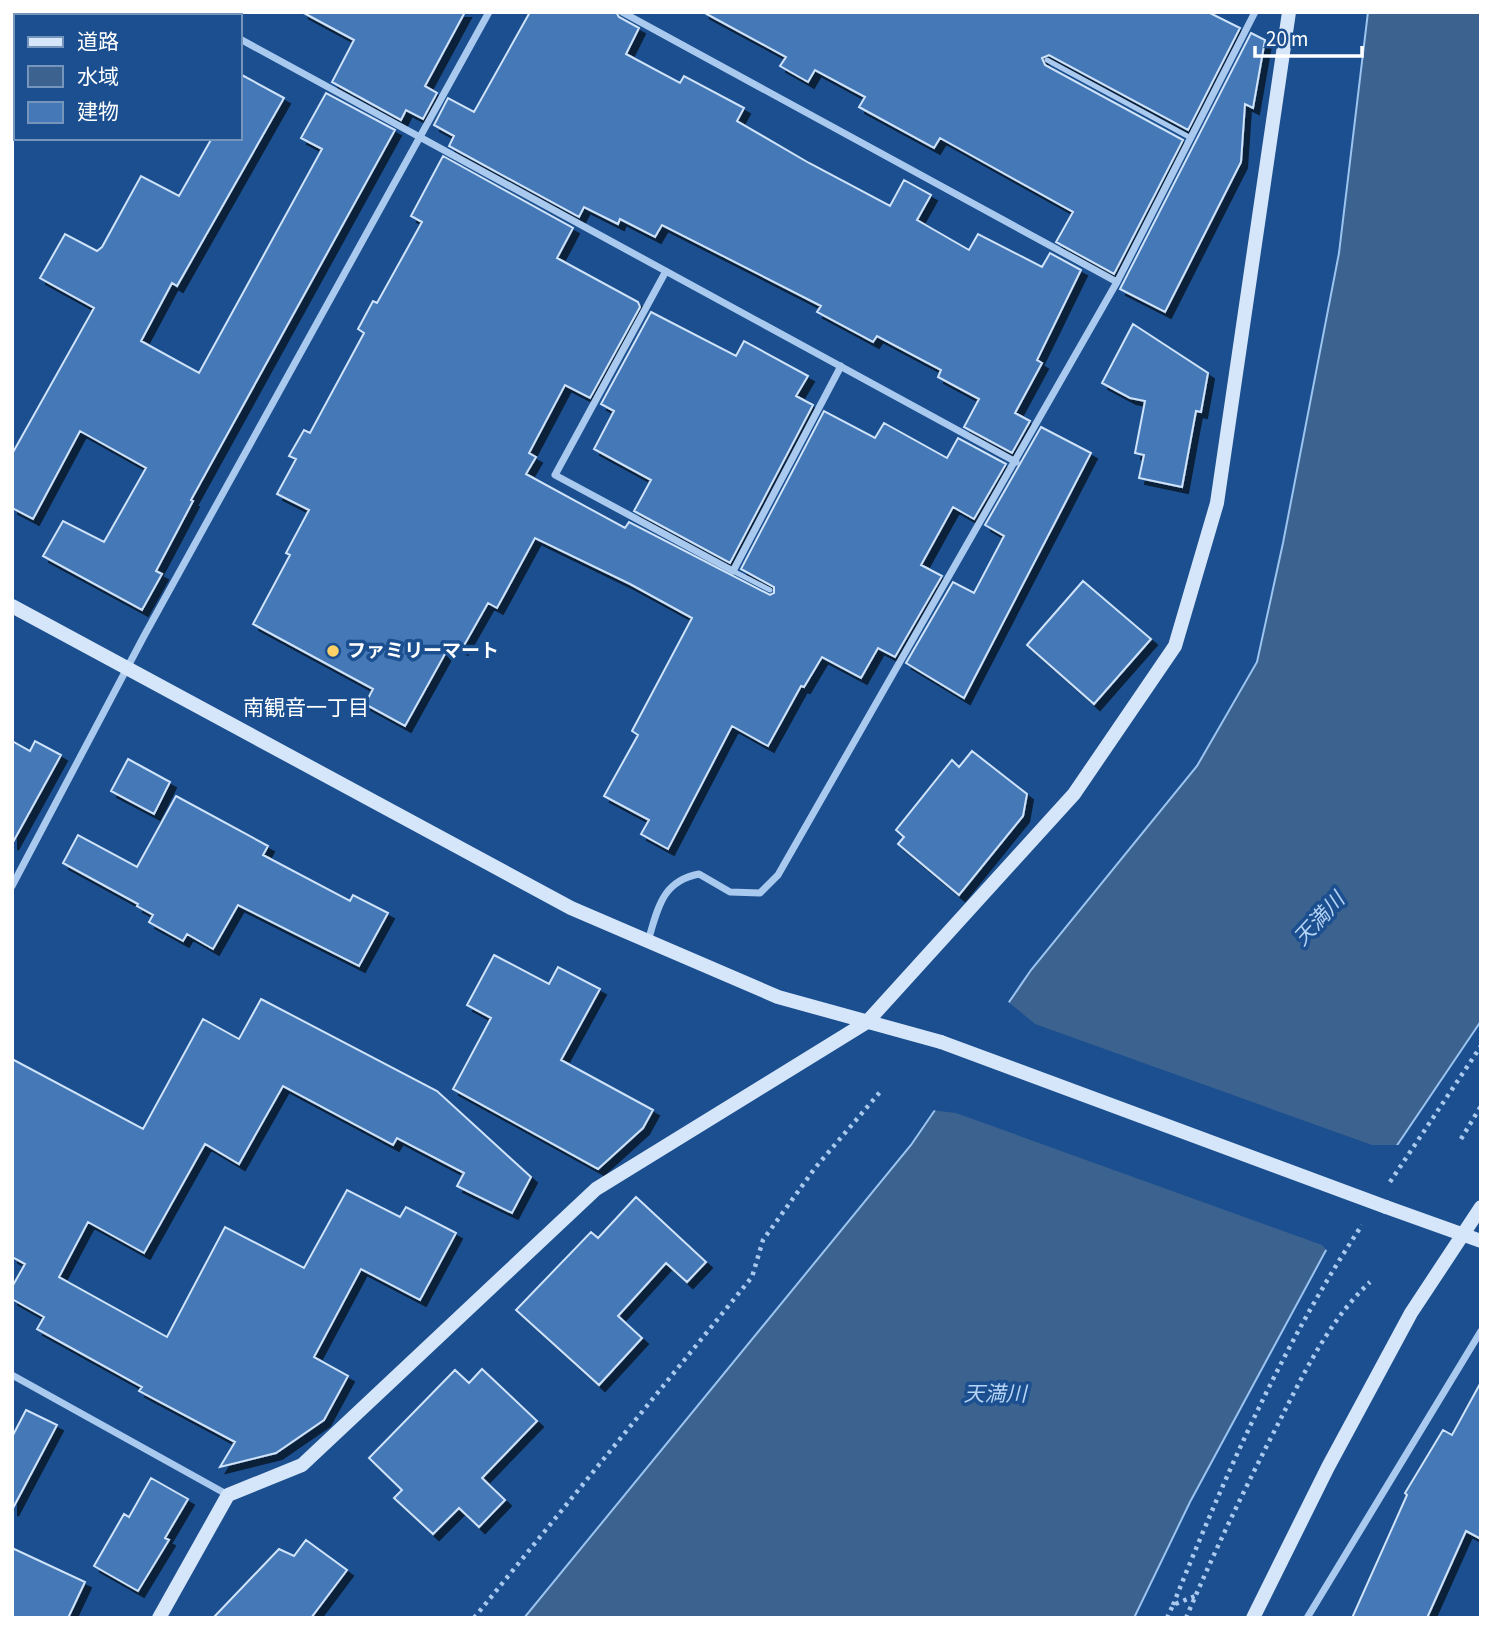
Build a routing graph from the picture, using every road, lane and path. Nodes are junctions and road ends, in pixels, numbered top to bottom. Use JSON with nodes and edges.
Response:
{"nodes":[{"id":1,"x":489,"y":12,"type":"edge"},
{"id":2,"x":622,"y":12,"type":"edge"},
{"id":3,"x":1255,"y":12,"type":"edge"},
{"id":4,"x":1289,"y":12,"type":"edge"},
{"id":5,"x":242,"y":40,"type":"edge"},
{"id":6,"x":1047,"y":60,"type":"dead end"},
{"id":7,"x":421,"y":136,"type":"junction"},
{"id":8,"x":1191,"y":138,"type":"junction"},
{"id":9,"x":666,"y":271,"type":"junction"},
{"id":10,"x":1117,"y":282,"type":"junction"},
{"id":11,"x":841,"y":366,"type":"junction"},
{"id":12,"x":1016,"y":463,"type":"junction"},
{"id":13,"x":733,"y":571,"type":"junction"},
{"id":14,"x":770,"y":590,"type":"dead end"},
{"id":15,"x":12,"y":606,"type":"edge"},
{"id":16,"x":127,"y":668,"type":"junction"},
{"id":17,"x":12,"y":886,"type":"edge"},
{"id":18,"x":648,"y":941,"type":"junction"},
{"id":19,"x":867,"y":1022,"type":"junction"},
{"id":20,"x":1481,"y":1046,"type":"edge"},
{"id":21,"x":880,"y":1092,"type":"dead end"},
{"id":22,"x":1481,"y":1106,"type":"edge"},
{"id":23,"x":1461,"y":1139,"type":"dead end"},
{"id":24,"x":1385,"y":1200,"type":"junction"},
{"id":25,"x":1481,"y":1207,"type":"edge"},
{"id":26,"x":1369,"y":1215,"type":"dead end"},
{"id":27,"x":1463,"y":1235,"type":"junction"},
{"id":28,"x":1481,"y":1241,"type":"edge"},
{"id":29,"x":1370,"y":1282,"type":"dead end"},
{"id":30,"x":1481,"y":1331,"type":"edge"},
{"id":31,"x":12,"y":1375,"type":"edge"},
{"id":32,"x":228,"y":1495,"type":"junction"},
{"id":33,"x":1196,"y":1596,"type":"junction"},
{"id":34,"x":1173,"y":1605,"type":"junction"},
{"id":35,"x":159,"y":1618,"type":"edge"},
{"id":36,"x":474,"y":1618,"type":"edge"},
{"id":37,"x":1167,"y":1618,"type":"edge"},
{"id":38,"x":1186,"y":1618,"type":"edge"},
{"id":39,"x":1253,"y":1618,"type":"edge"},
{"id":40,"x":1307,"y":1618,"type":"edge"}],
"edges":[{"from":1,"to":7,"type":"street"},
{"from":2,"to":10,"type":"street"},
{"from":3,"to":8,"type":"street"},
{"from":4,"to":19,"type":"street"},
{"from":5,"to":7,"type":"street"},
{"from":6,"to":8,"type":"lane"},
{"from":7,"to":9,"type":"street"},
{"from":7,"to":16,"type":"street"},
{"from":8,"to":10,"type":"street"},
{"from":9,"to":11,"type":"street"},
{"from":9,"to":13,"type":"street"},
{"from":10,"to":12,"type":"street"},
{"from":11,"to":12,"type":"street"},
{"from":11,"to":13,"type":"street"},
{"from":12,"to":18,"type":"street"},
{"from":13,"to":14,"type":"lane"},
{"from":15,"to":16,"type":"street"},
{"from":16,"to":17,"type":"street"},
{"from":16,"to":18,"type":"street"},
{"from":18,"to":19,"type":"street"},
{"from":19,"to":24,"type":"street","bridge":true},
{"from":19,"to":32,"type":"street"},
{"from":20,"to":24,"type":"path"},
{"from":21,"to":36,"type":"path"},
{"from":22,"to":23,"type":"path"},
{"from":24,"to":27,"type":"street"},
{"from":25,"to":27,"type":"street"},
{"from":26,"to":34,"type":"path"},
{"from":27,"to":28,"type":"street"},
{"from":27,"to":39,"type":"street"},
{"from":29,"to":33,"type":"path"},
{"from":30,"to":40,"type":"street"},
{"from":31,"to":32,"type":"street"},
{"from":32,"to":35,"type":"street"},
{"from":33,"to":34,"type":"path"},
{"from":33,"to":38,"type":"path"},
{"from":34,"to":37,"type":"path"}]}
